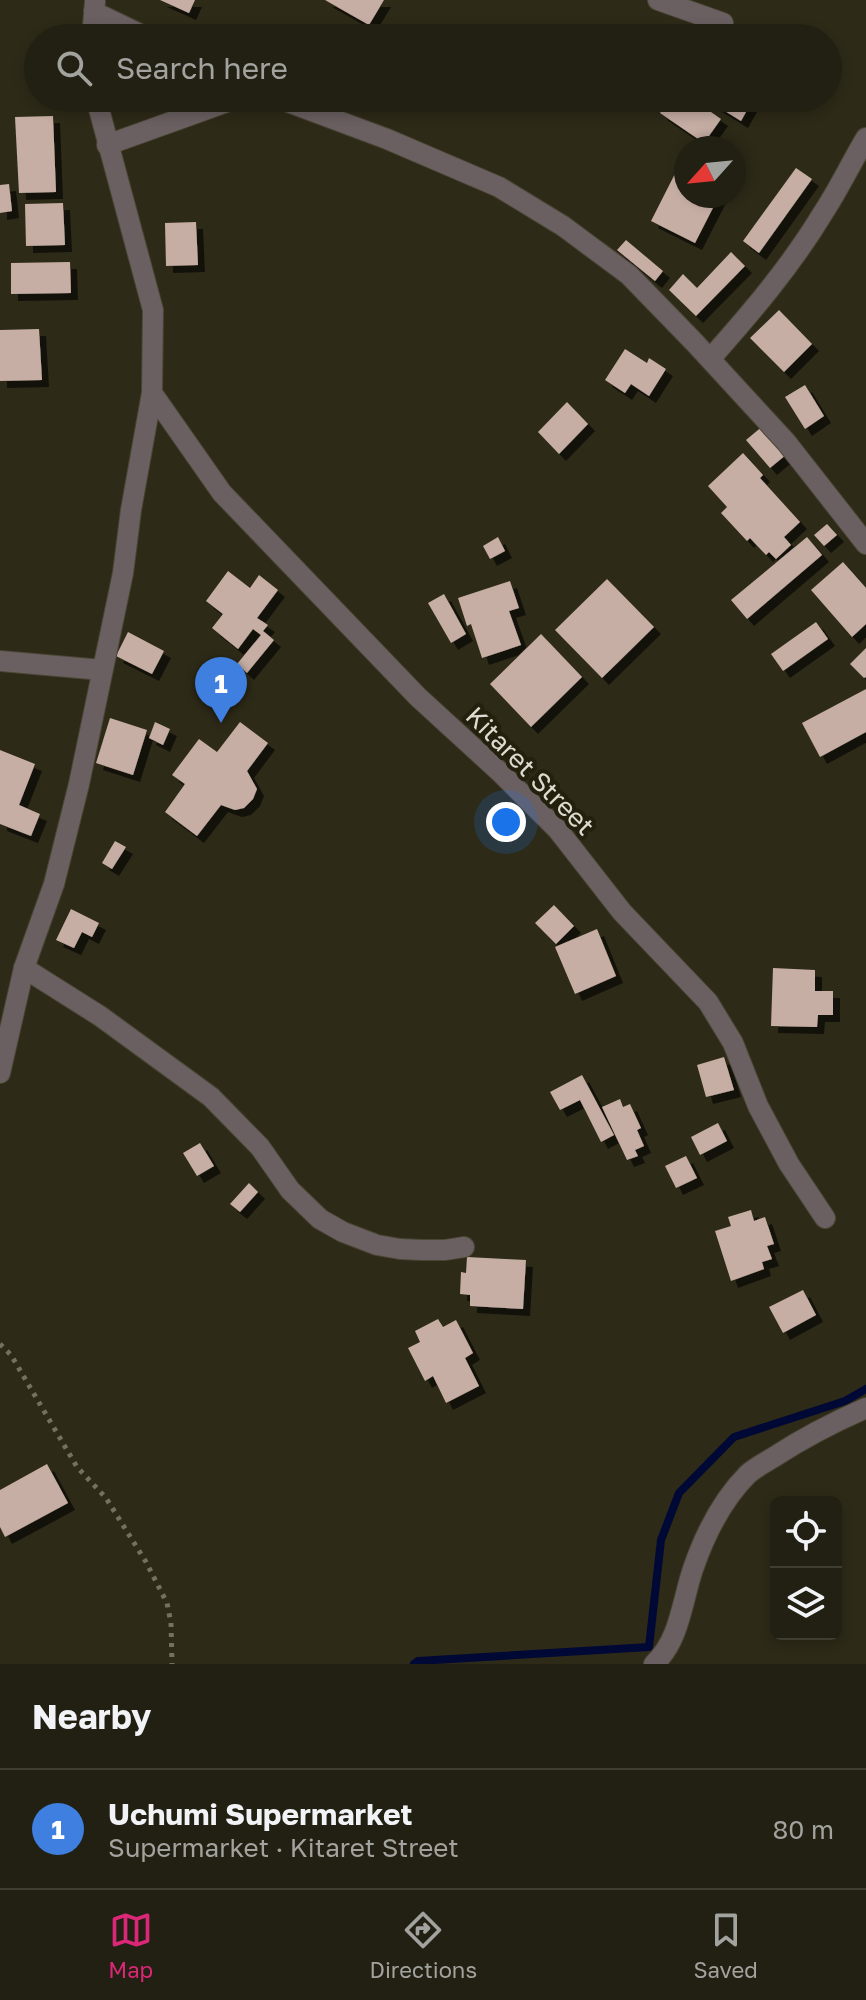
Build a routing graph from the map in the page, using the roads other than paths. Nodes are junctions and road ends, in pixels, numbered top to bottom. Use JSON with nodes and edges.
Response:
{"nodes":[{"id":1,"x":658,"y":0,"type":"edge"},
{"id":2,"x":94,"y":6,"type":"edge"},
{"id":3,"x":723,"y":23,"type":"dead end"},
{"id":4,"x":124,"y":24,"type":"edge"},
{"id":5,"x":99,"y":112,"type":"edge"},
{"id":6,"x":199,"y":112,"type":"edge"},
{"id":7,"x":315,"y":112,"type":"edge"},
{"id":8,"x":866,"y":138,"type":"edge"},
{"id":9,"x":107,"y":145,"type":"junction"},
{"id":10,"x":710,"y":359,"type":"junction"},
{"id":11,"x":152,"y":393,"type":"junction"},
{"id":12,"x":866,"y":544,"type":"edge"},
{"id":13,"x":0,"y":661,"type":"edge"},
{"id":14,"x":102,"y":670,"type":"junction"},
{"id":15,"x":24,"y":968,"type":"junction"},
{"id":16,"x":0,"y":1073,"type":"edge"},
{"id":17,"x":825,"y":1218,"type":"dead end"},
{"id":18,"x":464,"y":1247,"type":"dead end"},
{"id":19,"x":866,"y":1408,"type":"edge"},
{"id":20,"x":654,"y":1664,"type":"edge"}],
"edges":[{"from":1,"to":3,"type":"street"},
{"from":2,"to":4,"type":"street"},
{"from":5,"to":9,"type":"street"},
{"from":6,"to":9,"type":"street"},
{"from":7,"to":10,"type":"street"},
{"from":8,"to":10,"type":"street"},
{"from":9,"to":11,"type":"street"},
{"from":10,"to":12,"type":"street"},
{"from":11,"to":14,"type":"street"},
{"from":11,"to":17,"type":"street","name":"Kitaret Street"},
{"from":13,"to":14,"type":"street"},
{"from":14,"to":15,"type":"street"},
{"from":15,"to":16,"type":"street"},
{"from":15,"to":18,"type":"street"},
{"from":19,"to":20,"type":"street"}]}
